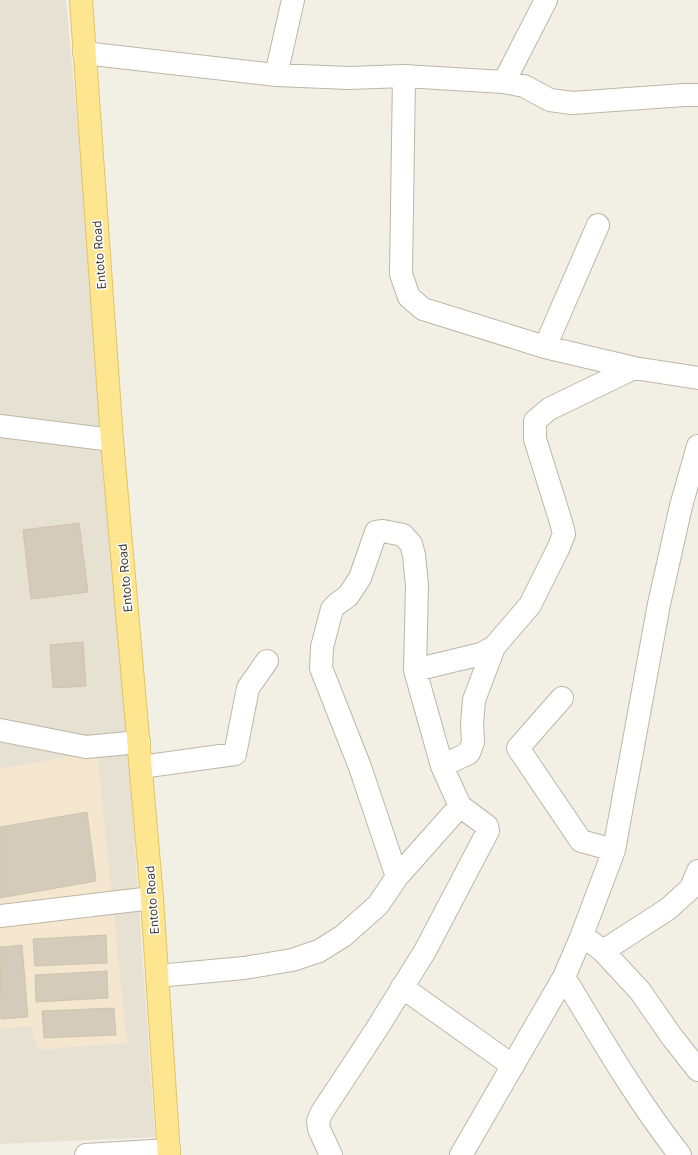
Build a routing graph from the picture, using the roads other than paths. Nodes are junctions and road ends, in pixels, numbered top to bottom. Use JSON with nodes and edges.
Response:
{"nodes":[{"id":1,"x":81,"y":0,"type":"edge"},
{"id":2,"x":293,"y":0,"type":"edge"},
{"id":3,"x":546,"y":0,"type":"edge"},
{"id":4,"x":84,"y":53,"type":"junction"},
{"id":5,"x":276,"y":75,"type":"junction"},
{"id":6,"x":404,"y":76,"type":"junction"},
{"id":7,"x":504,"y":82,"type":"junction"},
{"id":8,"x":698,"y":95,"type":"edge"},
{"id":9,"x":598,"y":225,"type":"dead end"},
{"id":10,"x":545,"y":347,"type":"junction"},
{"id":11,"x":634,"y":368,"type":"junction"},
{"id":12,"x":698,"y":378,"type":"edge"},
{"id":13,"x":0,"y":426,"type":"edge"},
{"id":14,"x":112,"y":440,"type":"junction"},
{"id":15,"x":698,"y":446,"type":"edge"},
{"id":16,"x":689,"y":511,"type":"edge"},
{"id":17,"x":494,"y":647,"type":"junction"},
{"id":18,"x":267,"y":661,"type":"dead end"},
{"id":19,"x":415,"y":670,"type":"junction"},
{"id":20,"x":562,"y":698,"type":"dead end"},
{"id":21,"x":0,"y":730,"type":"edge"},
{"id":22,"x":139,"y":742,"type":"junction"},
{"id":23,"x":141,"y":766,"type":"junction"},
{"id":24,"x":442,"y":766,"type":"junction"},
{"id":25,"x":460,"y":806,"type":"junction"},
{"id":26,"x":614,"y":850,"type":"junction"},
{"id":27,"x":698,"y":871,"type":"edge"},
{"id":28,"x":397,"y":877,"type":"junction"},
{"id":29,"x":152,"y":898,"type":"junction"},
{"id":30,"x":0,"y":916,"type":"edge"},
{"id":31,"x":582,"y":935,"type":"junction"},
{"id":32,"x":603,"y":950,"type":"junction"},
{"id":33,"x":156,"y":976,"type":"junction"},
{"id":34,"x":564,"y":977,"type":"junction"},
{"id":35,"x":402,"y":987,"type":"junction"},
{"id":36,"x":513,"y":1066,"type":"junction"},
{"id":37,"x":698,"y":1070,"type":"edge"},
{"id":38,"x":169,"y":1152,"type":"edge"},
{"id":39,"x":86,"y":1155,"type":"edge"},
{"id":40,"x":331,"y":1155,"type":"edge"},
{"id":41,"x":461,"y":1155,"type":"edge"},
{"id":42,"x":680,"y":1155,"type":"edge"}],
"edges":[{"from":1,"to":4,"type":"main road","name":"Entoto Road"},
{"from":2,"to":5,"type":"street"},
{"from":3,"to":7,"type":"street"},
{"from":4,"to":5,"type":"street"},
{"from":4,"to":14,"type":"main road","name":"Entoto Road"},
{"from":5,"to":6,"type":"street"},
{"from":6,"to":7,"type":"street"},
{"from":6,"to":10,"type":"street"},
{"from":7,"to":8,"type":"street"},
{"from":9,"to":10,"type":"street"},
{"from":10,"to":11,"type":"street"},
{"from":11,"to":12,"type":"street"},
{"from":11,"to":17,"type":"street"},
{"from":13,"to":14,"type":"street"},
{"from":14,"to":22,"type":"main road","name":"Entoto Road"},
{"from":15,"to":16,"type":"street"},
{"from":16,"to":26,"type":"street"},
{"from":17,"to":19,"type":"street"},
{"from":17,"to":24,"type":"street"},
{"from":18,"to":23,"type":"street"},
{"from":19,"to":24,"type":"street"},
{"from":19,"to":28,"type":"street"},
{"from":20,"to":26,"type":"street"},
{"from":21,"to":22,"type":"street"},
{"from":22,"to":23,"type":"main road","name":"Entoto Road"},
{"from":23,"to":29,"type":"main road","name":"Entoto Road"},
{"from":24,"to":25,"type":"street"},
{"from":25,"to":28,"type":"street"},
{"from":25,"to":35,"type":"street"},
{"from":26,"to":31,"type":"street"},
{"from":27,"to":32,"type":"street"},
{"from":28,"to":33,"type":"street"},
{"from":29,"to":30,"type":"street"},
{"from":29,"to":33,"type":"main road","name":"Entoto Road"},
{"from":31,"to":32,"type":"street"},
{"from":31,"to":34,"type":"street"},
{"from":32,"to":37,"type":"street"},
{"from":33,"to":38,"type":"main road","name":"Entoto Road"},
{"from":34,"to":36,"type":"street"},
{"from":34,"to":42,"type":"street"},
{"from":35,"to":36,"type":"street"},
{"from":35,"to":40,"type":"street"},
{"from":36,"to":41,"type":"street"},
{"from":38,"to":39,"type":"street"}]}
